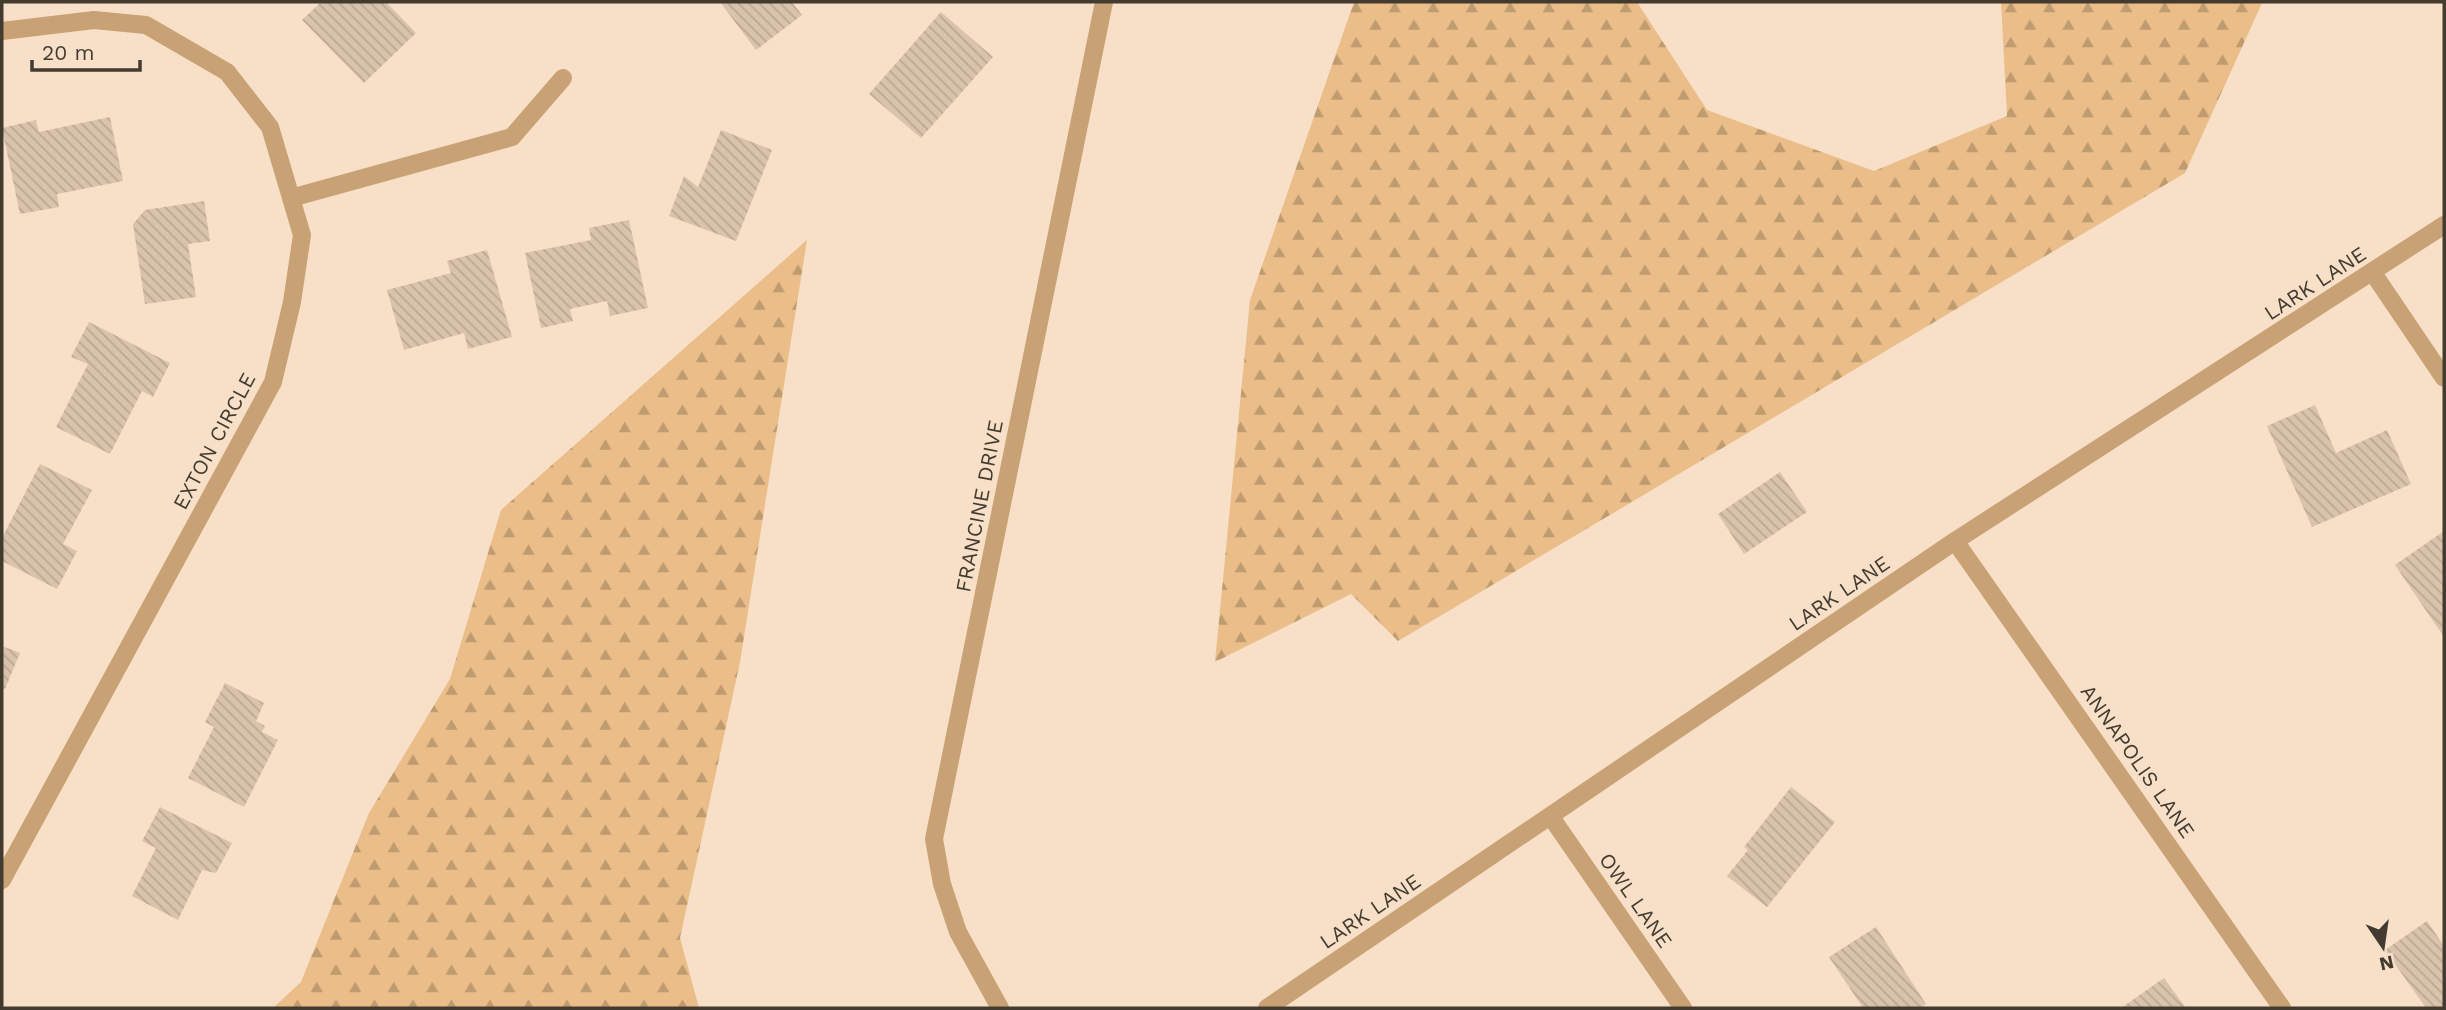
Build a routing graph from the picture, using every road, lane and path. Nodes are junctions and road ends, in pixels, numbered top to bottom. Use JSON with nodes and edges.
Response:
{"nodes":[{"id":1,"x":1104,"y":2,"type":"edge"},
{"id":2,"x":2,"y":30,"type":"edge"},
{"id":3,"x":563,"y":78,"type":"dead end"},
{"id":4,"x":291,"y":198,"type":"junction"},
{"id":5,"x":2444,"y":225,"type":"edge"},
{"id":6,"x":2373,"y":273,"type":"junction"},
{"id":7,"x":2444,"y":377,"type":"edge"},
{"id":8,"x":1955,"y":541,"type":"junction"},
{"id":9,"x":1551,"y":817,"type":"junction"},
{"id":10,"x":3,"y":876,"type":"edge"},
{"id":11,"x":1000,"y":1008,"type":"edge"},
{"id":12,"x":1267,"y":1008,"type":"edge"},
{"id":13,"x":1683,"y":1008,"type":"edge"},
{"id":14,"x":2282,"y":1008,"type":"edge"}],
"edges":[{"from":1,"to":11,"type":"street","name":"FRANCINE DRIVE"},
{"from":2,"to":4,"type":"street","name":"EXTON CIRCLE"},
{"from":3,"to":4,"type":"street"},
{"from":4,"to":10,"type":"street","name":"EXTON CIRCLE"},
{"from":5,"to":6,"type":"street","name":"LARK LANE"},
{"from":6,"to":7,"type":"street"},
{"from":6,"to":8,"type":"street","name":"LARK LANE"},
{"from":8,"to":9,"type":"street","name":"LARK LANE"},
{"from":8,"to":14,"type":"street","name":"ANNAPOLIS LANE"},
{"from":9,"to":12,"type":"street","name":"LARK LANE"},
{"from":9,"to":13,"type":"street","name":"OWL LANE"}]}
